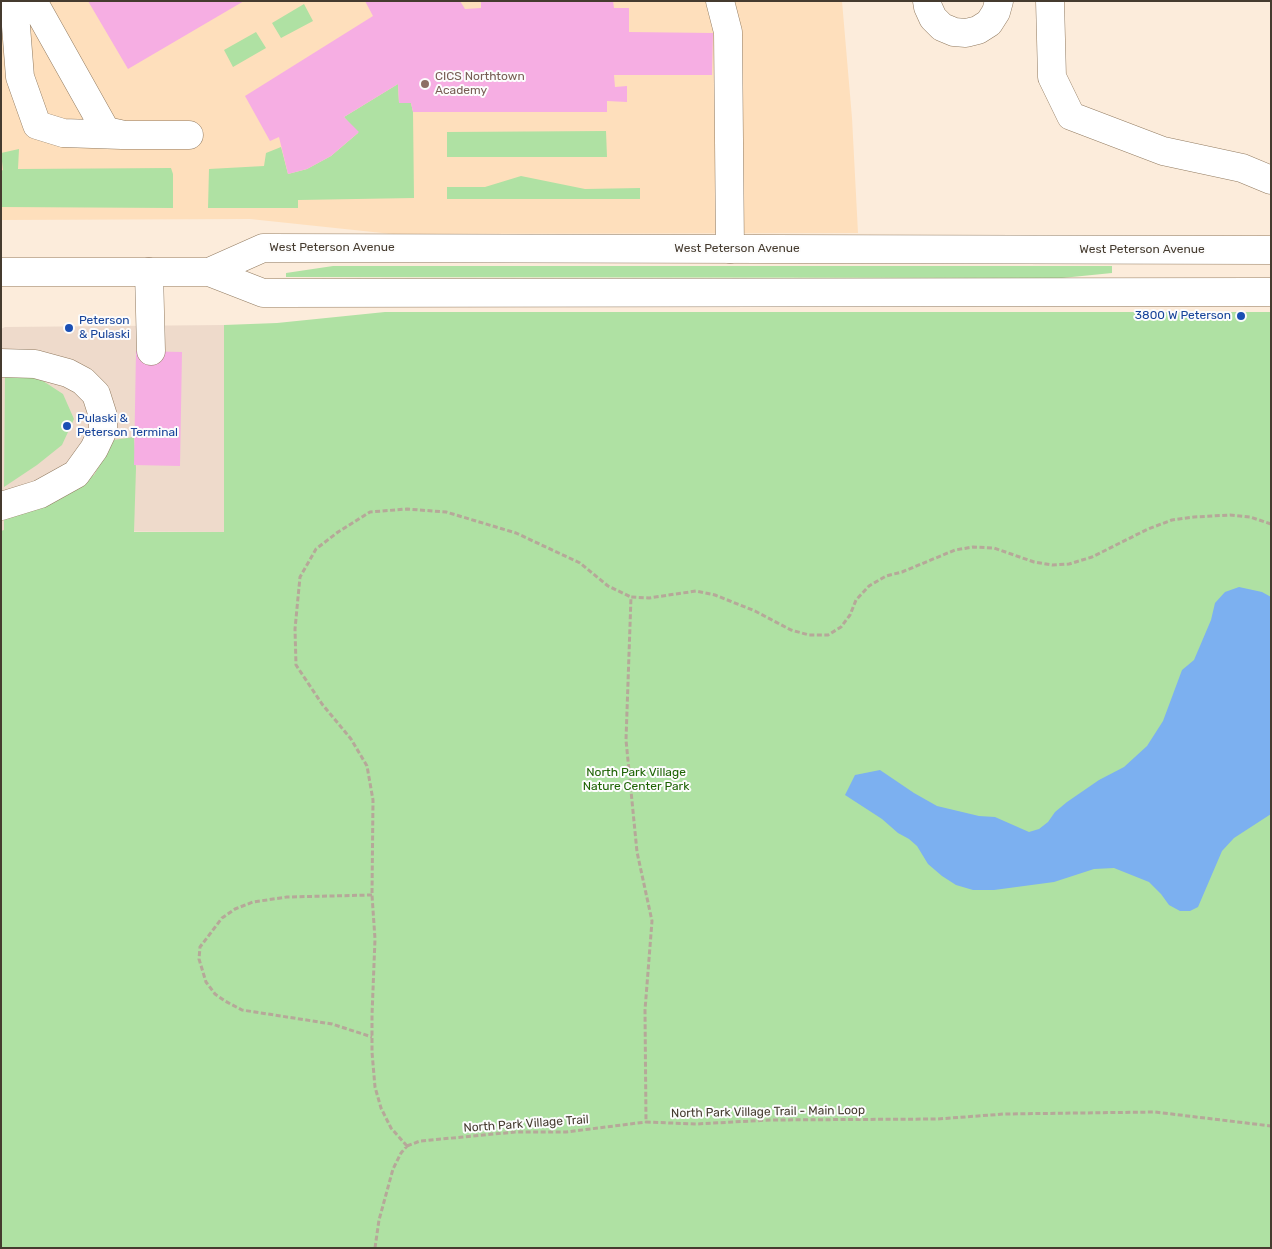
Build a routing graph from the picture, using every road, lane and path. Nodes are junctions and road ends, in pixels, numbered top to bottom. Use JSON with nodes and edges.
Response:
{"nodes":[{"id":1,"x":14,"y":1,"type":"edge"},
{"id":2,"x":33,"y":1,"type":"edge"},
{"id":3,"x":720,"y":1,"type":"edge"},
{"id":4,"x":927,"y":1,"type":"edge"},
{"id":5,"x":998,"y":1,"type":"edge"},
{"id":6,"x":1050,"y":1,"type":"edge"},
{"id":7,"x":124,"y":135,"type":"junction"},
{"id":8,"x":189,"y":135,"type":"dead end"},
{"id":9,"x":1271,"y":180,"type":"edge"},
{"id":10,"x":730,"y":249,"type":"junction"},
{"id":11,"x":1271,"y":250,"type":"edge"},
{"id":12,"x":1,"y":272,"type":"edge"},
{"id":13,"x":149,"y":272,"type":"junction"},
{"id":14,"x":209,"y":272,"type":"junction"},
{"id":15,"x":1271,"y":292,"type":"edge"},
{"id":16,"x":151,"y":351,"type":"dead end"},
{"id":17,"x":1,"y":363,"type":"edge"},
{"id":18,"x":1,"y":506,"type":"edge"},
{"id":19,"x":1271,"y":524,"type":"edge"},
{"id":20,"x":631,"y":597,"type":"junction"},
{"id":21,"x":372,"y":895,"type":"junction"},
{"id":22,"x":372,"y":1037,"type":"junction"},
{"id":23,"x":646,"y":1122,"type":"junction"},
{"id":24,"x":1271,"y":1126,"type":"edge"},
{"id":25,"x":407,"y":1146,"type":"junction"},
{"id":26,"x":375,"y":1248,"type":"edge"}],
"edges":[{"from":1,"to":7,"type":"main road"},
{"from":2,"to":7,"type":"main road"},
{"from":3,"to":10,"type":"main road"},
{"from":4,"to":5,"type":"main road"},
{"from":6,"to":9,"type":"main road"},
{"from":7,"to":8,"type":"main road"},
{"from":10,"to":11,"type":"main road","name":"West Peterson Avenue"},
{"from":10,"to":14,"type":"main road","name":"West Peterson Avenue"},
{"from":12,"to":13,"type":"main road","name":"West Peterson Avenue"},
{"from":13,"to":14,"type":"main road","name":"West Peterson Avenue"},
{"from":13,"to":16,"type":"main road"},
{"from":14,"to":15,"type":"main road","name":"West Peterson Avenue"},
{"from":17,"to":18,"type":"main road"},
{"from":19,"to":20,"type":"path"},
{"from":20,"to":21,"type":"path"},
{"from":20,"to":23,"type":"path"},
{"from":21,"to":22,"type":"path"},
{"from":21,"to":22,"type":"path"},
{"from":22,"to":25,"type":"path"},
{"from":23,"to":24,"type":"path","name":"North Park Village Trail - Main Loop"},
{"from":23,"to":25,"type":"path","name":"North Park Village Trail"},
{"from":25,"to":26,"type":"path"}]}
